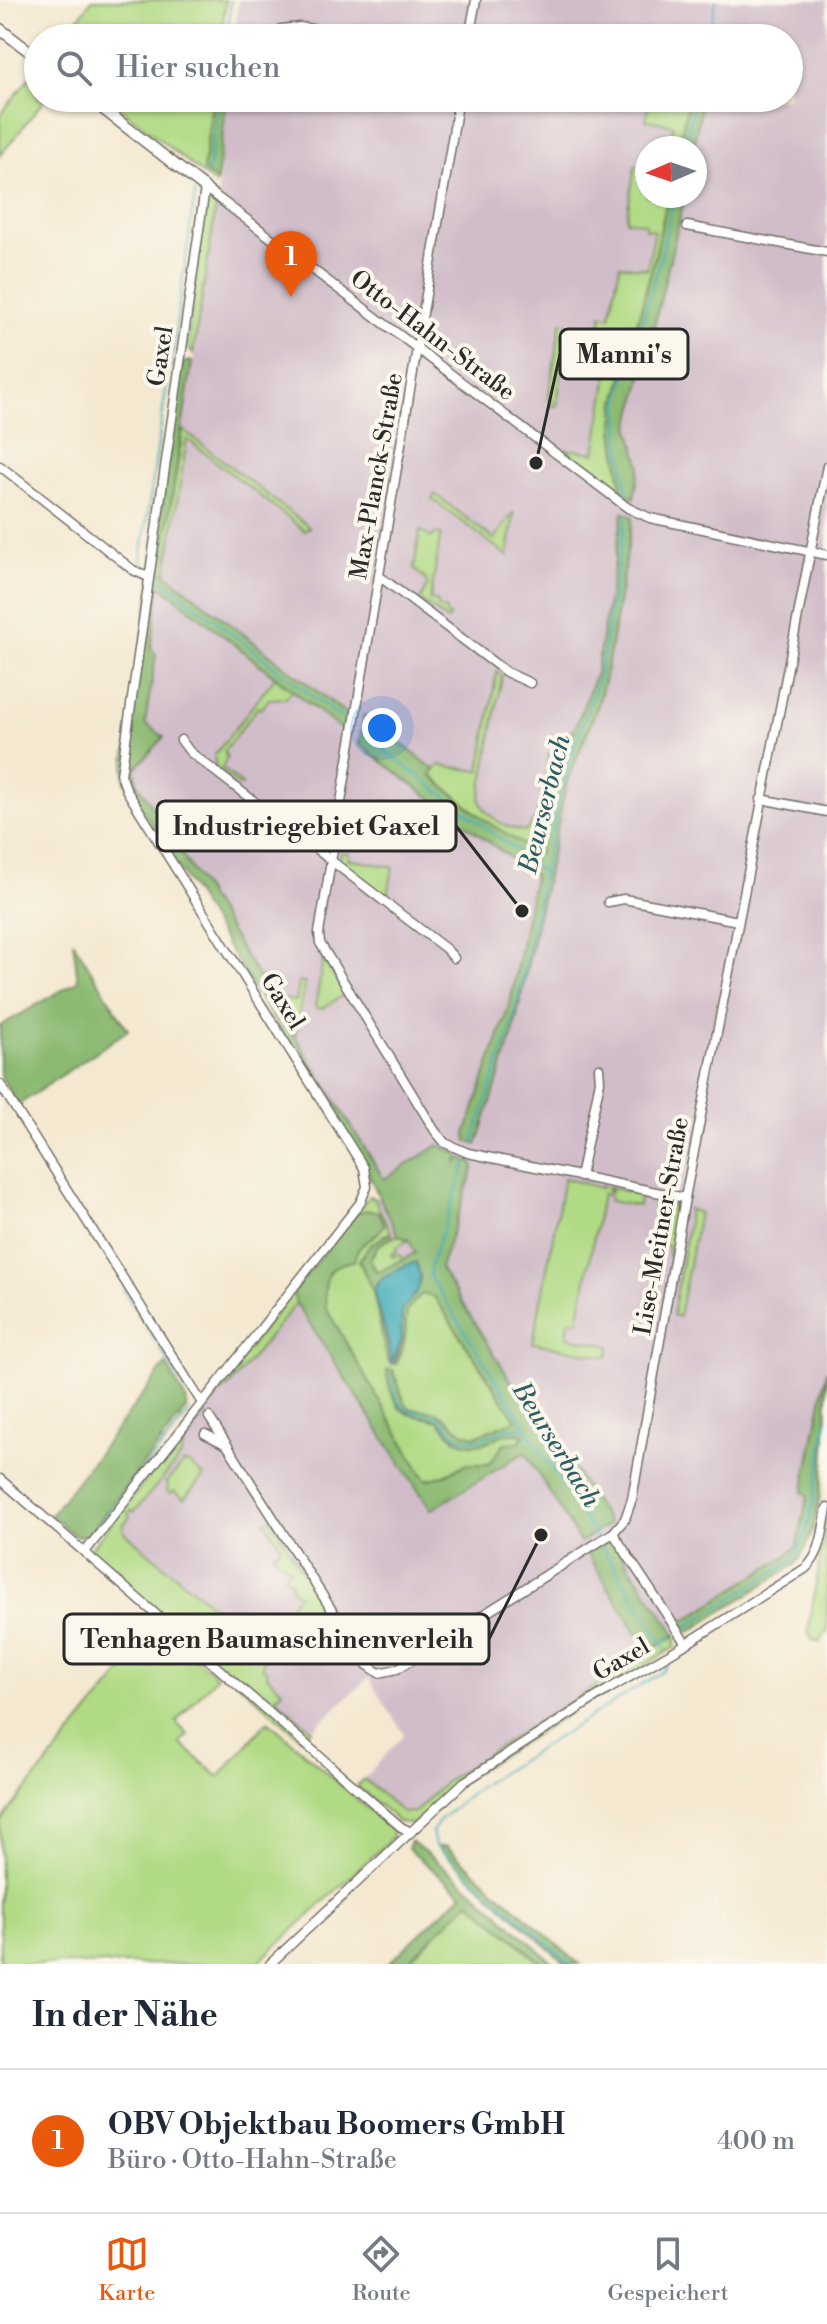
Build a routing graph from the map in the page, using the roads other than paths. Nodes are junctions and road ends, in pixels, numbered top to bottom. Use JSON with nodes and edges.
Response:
{"nodes":[{"id":1,"x":476,"y":0,"type":"edge"},
{"id":2,"x":472,"y":24,"type":"edge"},
{"id":3,"x":0,"y":29,"type":"edge"},
{"id":4,"x":24,"y":47,"type":"edge"},
{"id":5,"x":107,"y":112,"type":"edge"},
{"id":6,"x":457,"y":112,"type":"edge"},
{"id":7,"x":205,"y":188,"type":"junction"},
{"id":8,"x":687,"y":226,"type":"dead end"},
{"id":9,"x":827,"y":252,"type":"edge"},
{"id":10,"x":418,"y":348,"type":"junction"},
{"id":11,"x":0,"y":466,"type":"edge"},
{"id":12,"x":827,"y":466,"type":"edge"},
{"id":13,"x":809,"y":551,"type":"junction"},
{"id":14,"x":827,"y":555,"type":"edge"},
{"id":15,"x":379,"y":576,"type":"junction"},
{"id":16,"x":148,"y":577,"type":"junction"},
{"id":17,"x":530,"y":683,"type":"dead end"},
{"id":18,"x":181,"y":740,"type":"dead end"},
{"id":19,"x":761,"y":799,"type":"junction"},
{"id":20,"x":827,"y":812,"type":"edge"},
{"id":21,"x":332,"y":860,"type":"junction"},
{"id":22,"x":608,"y":902,"type":"dead end"},
{"id":23,"x":738,"y":921,"type":"junction"},
{"id":24,"x":454,"y":958,"type":"dead end"},
{"id":25,"x":599,"y":1068,"type":"dead end"},
{"id":26,"x":0,"y":1084,"type":"edge"},
{"id":27,"x":580,"y":1177,"type":"junction"},
{"id":28,"x":685,"y":1198,"type":"junction"},
{"id":29,"x":202,"y":1403,"type":"junction"},
{"id":30,"x":209,"y":1417,"type":"dead end"},
{"id":31,"x":205,"y":1434,"type":"dead end"},
{"id":32,"x":227,"y":1445,"type":"junction"},
{"id":33,"x":0,"y":1479,"type":"edge"},
{"id":34,"x":827,"y":1508,"type":"edge"},
{"id":35,"x":608,"y":1536,"type":"junction"},
{"id":36,"x":85,"y":1552,"type":"junction"},
{"id":37,"x":686,"y":1644,"type":"junction"},
{"id":38,"x":411,"y":1832,"type":"junction"},
{"id":39,"x":270,"y":1964,"type":"edge"}],
"edges":[{"from":1,"to":2,"type":"street"},
{"from":3,"to":4,"type":"street"},
{"from":5,"to":7,"type":"street","name":"Otto-Hahn-Straße"},
{"from":6,"to":10,"type":"street","name":"Max-Planck-Straße"},
{"from":7,"to":10,"type":"street","name":"Otto-Hahn-Straße"},
{"from":7,"to":16,"type":"street","name":"Gaxel"},
{"from":8,"to":9,"type":"street"},
{"from":10,"to":13,"type":"street","name":"Otto-Hahn-Straße"},
{"from":10,"to":15,"type":"street","name":"Max-Planck-Straße"},
{"from":11,"to":16,"type":"street"},
{"from":12,"to":13,"type":"street","name":"Lise-Meitner-Straße"},
{"from":13,"to":14,"type":"street","name":"Otto-Hahn-Straße"},
{"from":13,"to":19,"type":"street","name":"Lise-Meitner-Straße"},
{"from":15,"to":17,"type":"street"},
{"from":15,"to":21,"type":"street","name":"Max-Planck-Straße"},
{"from":16,"to":29,"type":"street","name":"Gaxel"},
{"from":18,"to":21,"type":"street"},
{"from":19,"to":20,"type":"street"},
{"from":19,"to":23,"type":"street","name":"Lise-Meitner-Straße"},
{"from":21,"to":24,"type":"street"},
{"from":21,"to":27,"type":"street","name":"Max-Planck-Straße"},
{"from":22,"to":23,"type":"street"},
{"from":23,"to":28,"type":"street","name":"Lise-Meitner-Straße"},
{"from":25,"to":27,"type":"street"},
{"from":26,"to":29,"type":"street"},
{"from":27,"to":28,"type":"street","name":"Max-Planck-Straße"},
{"from":28,"to":35,"type":"street","name":"Lise-Meitner-Straße"},
{"from":29,"to":36,"type":"street","name":"Gaxel"},
{"from":30,"to":32,"type":"street","name":"Lise-Meitner-Straße"},
{"from":31,"to":32,"type":"street"},
{"from":32,"to":35,"type":"street","name":"Lise-Meitner-Straße"},
{"from":33,"to":36,"type":"street"},
{"from":34,"to":37,"type":"street","name":"Gaxel"},
{"from":35,"to":37,"type":"street"},
{"from":36,"to":38,"type":"street"},
{"from":37,"to":38,"type":"street","name":"Gaxel"},
{"from":38,"to":39,"type":"street","name":"Gaxel"}]}
